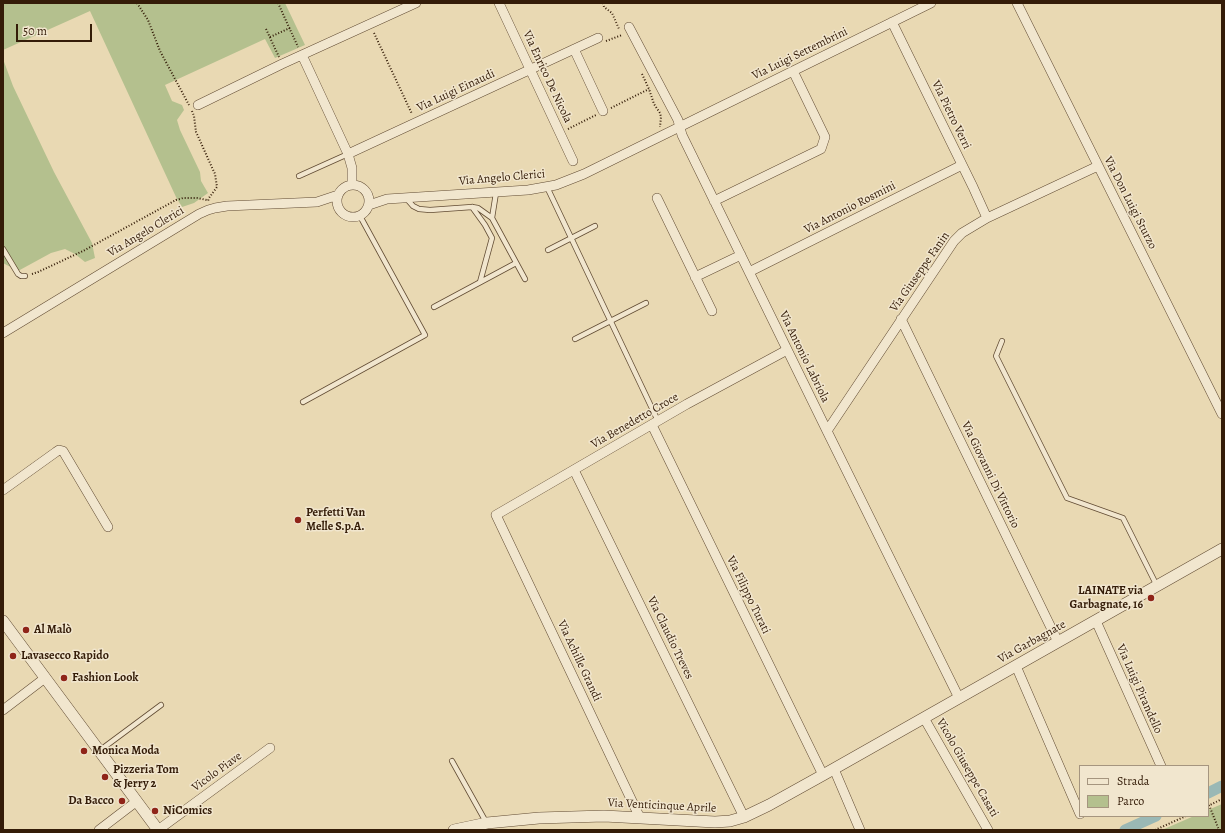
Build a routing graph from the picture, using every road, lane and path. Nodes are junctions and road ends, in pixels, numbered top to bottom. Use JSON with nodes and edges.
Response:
{"nodes":[{"id":1,"x":137,"y":3,"type":"edge"},
{"id":2,"x":278,"y":3,"type":"edge"},
{"id":3,"x":416,"y":3,"type":"edge"},
{"id":4,"x":499,"y":3,"type":"edge"},
{"id":5,"x":603,"y":3,"type":"edge"},
{"id":6,"x":931,"y":3,"type":"edge"},
{"id":7,"x":1017,"y":3,"type":"edge"},
{"id":8,"x":892,"y":22,"type":"junction"},
{"id":9,"x":629,"y":27,"type":"dead end"},
{"id":10,"x":290,"y":28,"type":"junction"},
{"id":11,"x":266,"y":29,"type":"dead end"},
{"id":12,"x":372,"y":29,"type":"dead end"},
{"id":13,"x":270,"y":37,"type":"junction"},
{"id":14,"x":598,"y":38,"type":"joint"},
{"id":15,"x":574,"y":49,"type":"junction"},
{"id":16,"x":300,"y":52,"type":"junction"},
{"id":17,"x":279,"y":58,"type":"dead end"},
{"id":18,"x":639,"y":68,"type":"dead end"},
{"id":19,"x":530,"y":70,"type":"junction"},
{"id":20,"x":792,"y":71,"type":"junction"},
{"id":21,"x":198,"y":105,"type":"dead end"},
{"id":22,"x":603,"y":111,"type":"dead end"},
{"id":23,"x":415,"y":122,"type":"junction"},
{"id":24,"x":679,"y":127,"type":"junction"},
{"id":25,"x":659,"y":128,"type":"dead end"},
{"id":26,"x":348,"y":154,"type":"junction"},
{"id":27,"x":572,"y":161,"type":"dead end"},
{"id":28,"x":962,"y":165,"type":"junction"},
{"id":29,"x":1098,"y":166,"type":"junction"},
{"id":30,"x":299,"y":176,"type":"dead end"},
{"id":31,"x":352,"y":185,"type":"junction"},
{"id":32,"x":547,"y":187,"type":"junction"},
{"id":33,"x":367,"y":193,"type":"junction"},
{"id":34,"x":496,"y":193,"type":"junction"},
{"id":35,"x":338,"y":195,"type":"junction"},
{"id":36,"x":405,"y":197,"type":"junction"},
{"id":37,"x":657,"y":198,"type":"dead end"},
{"id":38,"x":387,"y":199,"type":"junction"},
{"id":39,"x":714,"y":201,"type":"junction"},
{"id":40,"x":318,"y":202,"type":"junction"},
{"id":41,"x":369,"y":205,"type":"junction"},
{"id":42,"x":208,"y":206,"type":"junction"},
{"id":43,"x":338,"y":207,"type":"junction"},
{"id":44,"x":472,"y":207,"type":"junction"},
{"id":45,"x":360,"y":216,"type":"junction"},
{"id":46,"x":492,"y":218,"type":"junction"},
{"id":47,"x":987,"y":218,"type":"junction"},
{"id":48,"x":595,"y":226,"type":"dead end"},
{"id":49,"x":571,"y":238,"type":"junction"},
{"id":50,"x":3,"y":249,"type":"edge"},
{"id":51,"x":548,"y":250,"type":"dead end"},
{"id":52,"x":741,"y":255,"type":"junction"},
{"id":53,"x":516,"y":263,"type":"junction"},
{"id":54,"x":749,"y":272,"type":"junction"},
{"id":55,"x":25,"y":276,"type":"joint"},
{"id":56,"x":695,"y":277,"type":"junction"},
{"id":57,"x":525,"y":279,"type":"dead end"},
{"id":58,"x":480,"y":282,"type":"junction"},
{"id":59,"x":646,"y":303,"type":"dead end"},
{"id":60,"x":434,"y":308,"type":"dead end"},
{"id":61,"x":712,"y":311,"type":"dead end"},
{"id":62,"x":901,"y":319,"type":"junction"},
{"id":63,"x":611,"y":321,"type":"junction"},
{"id":64,"x":3,"y":332,"type":"edge"},
{"id":65,"x":575,"y":339,"type":"dead end"},
{"id":66,"x":1002,"y":341,"type":"dead end"},
{"id":67,"x":787,"y":350,"type":"junction"},
{"id":68,"x":303,"y":402,"type":"dead end"},
{"id":69,"x":1222,"y":414,"type":"edge"},
{"id":70,"x":655,"y":423,"type":"junction"},
{"id":71,"x":827,"y":431,"type":"junction"},
{"id":72,"x":574,"y":470,"type":"junction"},
{"id":73,"x":3,"y":490,"type":"edge"},
{"id":74,"x":496,"y":515,"type":"joint"},
{"id":75,"x":108,"y":527,"type":"dead end"},
{"id":76,"x":1222,"y":549,"type":"edge"},
{"id":77,"x":1157,"y":586,"type":"junction"},
{"id":78,"x":3,"y":621,"type":"edge"},
{"id":79,"x":1096,"y":621,"type":"junction"},
{"id":80,"x":1058,"y":642,"type":"junction"},
{"id":81,"x":1016,"y":666,"type":"junction"},
{"id":82,"x":45,"y":678,"type":"junction"},
{"id":83,"x":959,"y":698,"type":"junction"},
{"id":84,"x":161,"y":705,"type":"dead end"},
{"id":85,"x":3,"y":710,"type":"edge"},
{"id":86,"x":924,"y":718,"type":"junction"},
{"id":87,"x":270,"y":748,"type":"dead end"},
{"id":88,"x":99,"y":751,"type":"junction"},
{"id":89,"x":452,"y":761,"type":"dead end"},
{"id":90,"x":1161,"y":765,"type":"edge"},
{"id":91,"x":834,"y":768,"type":"junction"},
{"id":92,"x":823,"y":775,"type":"junction"},
{"id":93,"x":1222,"y":800,"type":"edge"},
{"id":94,"x":137,"y":801,"type":"junction"},
{"id":95,"x":1209,"y":806,"type":"edge"},
{"id":96,"x":1079,"y":812,"type":"edge"},
{"id":97,"x":744,"y":817,"type":"junction"},
{"id":98,"x":1184,"y":817,"type":"edge"},
{"id":99,"x":640,"y":818,"type":"junction"},
{"id":100,"x":487,"y":823,"type":"junction"},
{"id":101,"x":99,"y":830,"type":"edge"},
{"id":102,"x":158,"y":830,"type":"edge"},
{"id":103,"x":454,"y":830,"type":"edge"},
{"id":104,"x":860,"y":830,"type":"edge"},
{"id":105,"x":988,"y":830,"type":"edge"},
{"id":106,"x":1155,"y":830,"type":"edge"},
{"id":107,"x":1219,"y":830,"type":"edge"}],
"edges":[{"from":1,"to":42,"type":"path"},
{"from":2,"to":10,"type":"path"},
{"from":3,"to":16,"type":"street"},
{"from":4,"to":19,"type":"street","name":"Via Enrico De Nicola"},
{"from":5,"to":14,"type":"path"},
{"from":6,"to":8,"type":"street","name":"Via Luigi Settembrini"},
{"from":7,"to":29,"type":"street","name":"Via Don Luigi Sturzo"},
{"from":8,"to":20,"type":"street","name":"Via Luigi Settembrini"},
{"from":8,"to":28,"type":"street","name":"Via Pietro Verri"},
{"from":9,"to":24,"type":"street","name":"Via Antonio Labriola"},
{"from":10,"to":13,"type":"path"},
{"from":10,"to":16,"type":"path"},
{"from":11,"to":13,"type":"path"},
{"from":12,"to":23,"type":"path"},
{"from":13,"to":17,"type":"path"},
{"from":14,"to":15,"type":"street","name":"Via Luigi Einaudi"},
{"from":15,"to":19,"type":"street","name":"Via Luigi Einaudi"},
{"from":15,"to":22,"type":"street"},
{"from":16,"to":21,"type":"street"},
{"from":16,"to":26,"type":"street"},
{"from":18,"to":25,"type":"path"},
{"from":19,"to":23,"type":"street","name":"Via Luigi Einaudi"},
{"from":19,"to":27,"type":"street","name":"Via Enrico De Nicola"},
{"from":20,"to":24,"type":"street","name":"Via Luigi Settembrini"},
{"from":20,"to":39,"type":"street"},
{"from":23,"to":26,"type":"street","name":"Via Luigi Einaudi"},
{"from":24,"to":32,"type":"street","name":"Via Angelo Clerici"},
{"from":24,"to":39,"type":"street","name":"Via Antonio Labriola"},
{"from":26,"to":30,"type":"lane"},
{"from":26,"to":31,"type":"street"},
{"from":28,"to":47,"type":"street","name":"Via Pietro Verri"},
{"from":28,"to":54,"type":"street","name":"Via Antonio Rosmini"},
{"from":29,"to":47,"type":"street","name":"Via Giuseppe Fanin"},
{"from":29,"to":69,"type":"street","name":"Via Don Luigi Sturzo"},
{"from":31,"to":33,"type":"street"},
{"from":31,"to":35,"type":"street"},
{"from":32,"to":34,"type":"street","name":"Via Angelo Clerici"},
{"from":32,"to":49,"type":"lane"},
{"from":33,"to":38,"type":"street","name":"Via Angelo Clerici"},
{"from":33,"to":41,"type":"street"},
{"from":34,"to":36,"type":"street","name":"Via Angelo Clerici"},
{"from":34,"to":46,"type":"lane"},
{"from":35,"to":40,"type":"street","name":"Via Angelo Clerici"},
{"from":35,"to":43,"type":"street"},
{"from":36,"to":38,"type":"street","name":"Via Angelo Clerici"},
{"from":36,"to":44,"type":"lane"},
{"from":37,"to":56,"type":"street"},
{"from":38,"to":41,"type":"street","name":"Via Angelo Clerici"},
{"from":39,"to":52,"type":"street","name":"Via Antonio Labriola"},
{"from":40,"to":42,"type":"street","name":"Via Angelo Clerici"},
{"from":40,"to":43,"type":"street","name":"Via Angelo Clerici"},
{"from":41,"to":45,"type":"street"},
{"from":42,"to":55,"type":"path"},
{"from":42,"to":64,"type":"street","name":"Via Angelo Clerici"},
{"from":43,"to":45,"type":"street"},
{"from":44,"to":46,"type":"lane"},
{"from":44,"to":58,"type":"lane"},
{"from":45,"to":68,"type":"lane"},
{"from":46,"to":53,"type":"lane"},
{"from":47,"to":62,"type":"street","name":"Via Giuseppe Fanin"},
{"from":48,"to":49,"type":"lane"},
{"from":49,"to":51,"type":"lane"},
{"from":49,"to":63,"type":"lane"},
{"from":50,"to":55,"type":"lane"},
{"from":52,"to":54,"type":"street","name":"Via Antonio Labriola"},
{"from":52,"to":56,"type":"street"},
{"from":53,"to":57,"type":"lane"},
{"from":53,"to":58,"type":"lane"},
{"from":54,"to":67,"type":"street","name":"Via Antonio Labriola"},
{"from":56,"to":61,"type":"street"},
{"from":58,"to":60,"type":"lane"},
{"from":59,"to":63,"type":"lane"},
{"from":62,"to":71,"type":"street","name":"Via Giuseppe Fanin"},
{"from":62,"to":80,"type":"street","name":"Via Giovanni Di Vittorio"},
{"from":63,"to":65,"type":"lane"},
{"from":63,"to":70,"type":"lane"},
{"from":66,"to":77,"type":"lane"},
{"from":67,"to":70,"type":"street","name":"Via Benedetto Croce"},
{"from":67,"to":71,"type":"street","name":"Via Antonio Labriola"},
{"from":70,"to":72,"type":"street","name":"Via Benedetto Croce"},
{"from":70,"to":92,"type":"street","name":"Via Filippo Turati"},
{"from":71,"to":83,"type":"street","name":"Via Antonio Labriola"},
{"from":72,"to":74,"type":"street","name":"Via Benedetto Croce"},
{"from":72,"to":97,"type":"street","name":"Via Claudio Treves"},
{"from":73,"to":75,"type":"street"},
{"from":74,"to":99,"type":"street","name":"Via Achille Grandi"},
{"from":76,"to":77,"type":"street","name":"Via Garbagnate"},
{"from":77,"to":79,"type":"street","name":"Via Garbagnate"},
{"from":78,"to":82,"type":"street"},
{"from":79,"to":80,"type":"street","name":"Via Garbagnate"},
{"from":79,"to":90,"type":"street","name":"Via Luigi Pirandello"},
{"from":80,"to":81,"type":"street","name":"Via Garbagnate"},
{"from":81,"to":83,"type":"street","name":"Via Garbagnate"},
{"from":81,"to":96,"type":"street"},
{"from":82,"to":85,"type":"street"},
{"from":82,"to":88,"type":"street"},
{"from":83,"to":86,"type":"street","name":"Via Venticinque Aprile"},
{"from":84,"to":88,"type":"lane"},
{"from":86,"to":91,"type":"street","name":"Via Venticinque Aprile"},
{"from":86,"to":105,"type":"street","name":"Vicolo Giuseppe Casati"},
{"from":87,"to":102,"type":"street","name":"Vicolo Piave"},
{"from":88,"to":94,"type":"street"},
{"from":89,"to":100,"type":"lane"},
{"from":91,"to":92,"type":"street","name":"Via Venticinque Aprile"},
{"from":91,"to":104,"type":"street"},
{"from":92,"to":97,"type":"street","name":"Via Venticinque Aprile"},
{"from":93,"to":95,"type":"path"},
{"from":94,"to":101,"type":"street"},
{"from":94,"to":102,"type":"street"},
{"from":95,"to":107,"type":"path"},
{"from":97,"to":99,"type":"street","name":"Via Venticinque Aprile"},
{"from":98,"to":106,"type":"path"},
{"from":99,"to":100,"type":"street","name":"Via Venticinque Aprile"},
{"from":100,"to":103,"type":"street","name":"Via Venticinque Aprile"}]}
